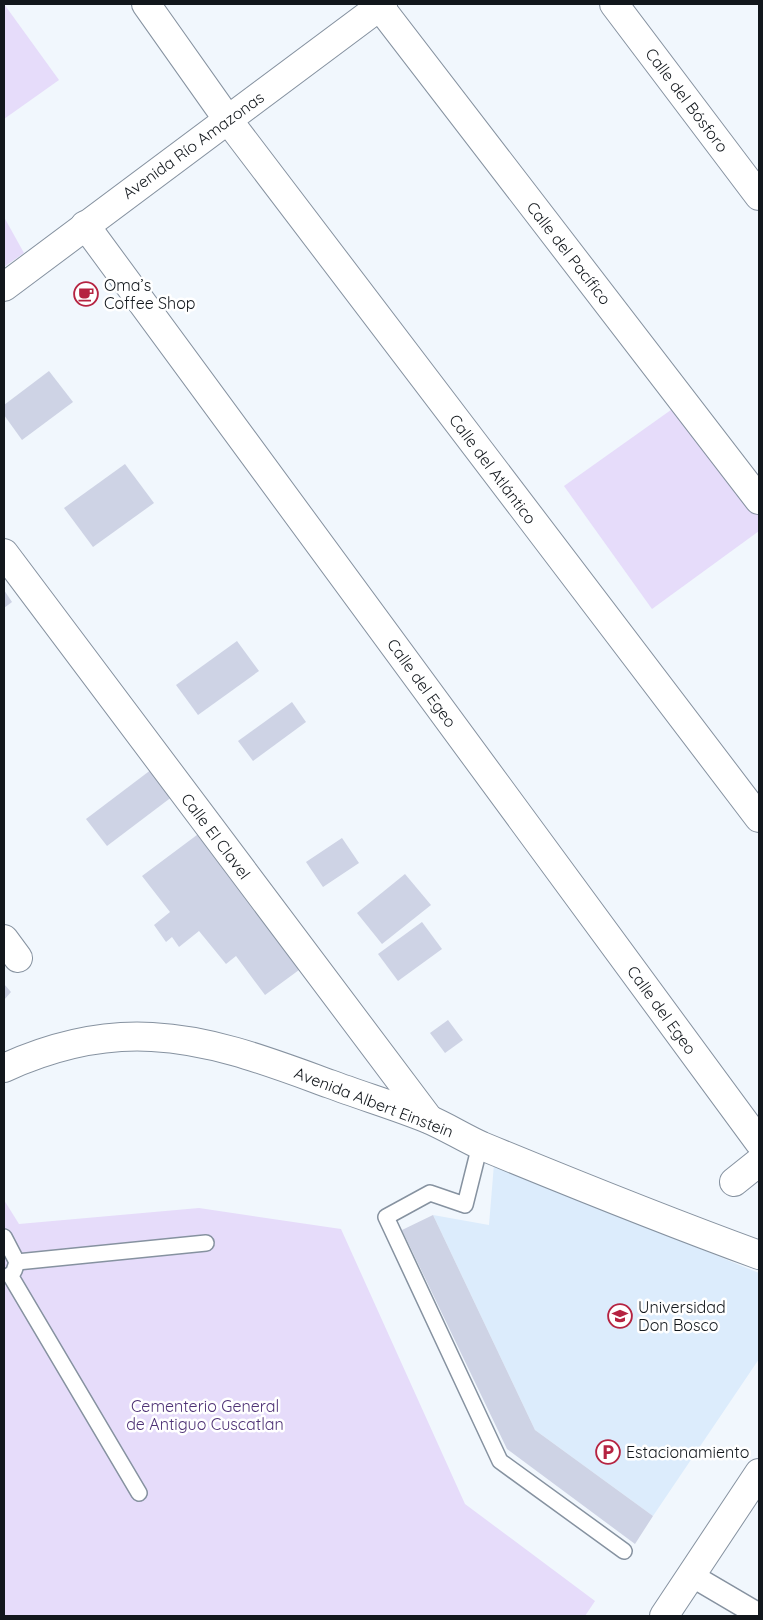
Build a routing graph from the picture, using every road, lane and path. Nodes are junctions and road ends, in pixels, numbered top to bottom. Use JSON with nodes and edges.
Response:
{"nodes":[{"id":1,"x":146,"y":4,"type":"edge"},
{"id":2,"x":614,"y":4,"type":"edge"},
{"id":3,"x":381,"y":5,"type":"edge"},
{"id":4,"x":228,"y":120,"type":"junction"},
{"id":5,"x":759,"y":196,"type":"edge"},
{"id":6,"x":85,"y":225,"type":"junction"},
{"id":7,"x":4,"y":287,"type":"edge"},
{"id":8,"x":759,"y":500,"type":"edge"},
{"id":9,"x":4,"y":553,"type":"edge"},
{"id":10,"x":759,"y":818,"type":"edge"},
{"id":11,"x":4,"y":1068,"type":"edge"},
{"id":12,"x":429,"y":1119,"type":"junction"},
{"id":13,"x":759,"y":1142,"type":"edge"},
{"id":14,"x":480,"y":1145,"type":"junction"},
{"id":15,"x":759,"y":1162,"type":"edge"},
{"id":16,"x":734,"y":1182,"type":"dead end"},
{"id":17,"x":4,"y":1237,"type":"edge"},
{"id":18,"x":206,"y":1243,"type":"dead end"},
{"id":19,"x":759,"y":1254,"type":"edge"},
{"id":20,"x":10,"y":1270,"type":"edge"},
{"id":21,"x":759,"y":1473,"type":"edge"},
{"id":22,"x":139,"y":1493,"type":"dead end"},
{"id":23,"x":624,"y":1551,"type":"dead end"},
{"id":24,"x":691,"y":1575,"type":"junction"},
{"id":25,"x":759,"y":1615,"type":"edge"},
{"id":26,"x":664,"y":1616,"type":"edge"}],
"edges":[{"from":1,"to":4,"type":"street","name":"Calle del Atlántico"},
{"from":2,"to":5,"type":"street","name":"Calle del Bósforo"},
{"from":3,"to":4,"type":"street","name":"Avenida Río Amazonas"},
{"from":3,"to":8,"type":"street","name":"Calle del Pacífico"},
{"from":4,"to":6,"type":"street","name":"Avenida Río Amazonas"},
{"from":4,"to":10,"type":"street","name":"Calle del Atlántico"},
{"from":6,"to":7,"type":"street","name":"Avenida Río Amazonas"},
{"from":6,"to":13,"type":"street","name":"Calle del Egeo"},
{"from":9,"to":12,"type":"street","name":"Calle El Clavel"},
{"from":11,"to":12,"type":"street","name":"Avenida Albert Einstein"},
{"from":12,"to":14,"type":"street","name":"Avenida Albert Einstein"},
{"from":14,"to":19,"type":"street","name":"Avenida Albert Einstein"},
{"from":14,"to":23,"type":"lane"},
{"from":15,"to":16,"type":"street"},
{"from":17,"to":20,"type":"lane"},
{"from":18,"to":20,"type":"lane"},
{"from":20,"to":22,"type":"lane"},
{"from":21,"to":24,"type":"street"},
{"from":24,"to":25,"type":"street"},
{"from":24,"to":26,"type":"street"}]}
